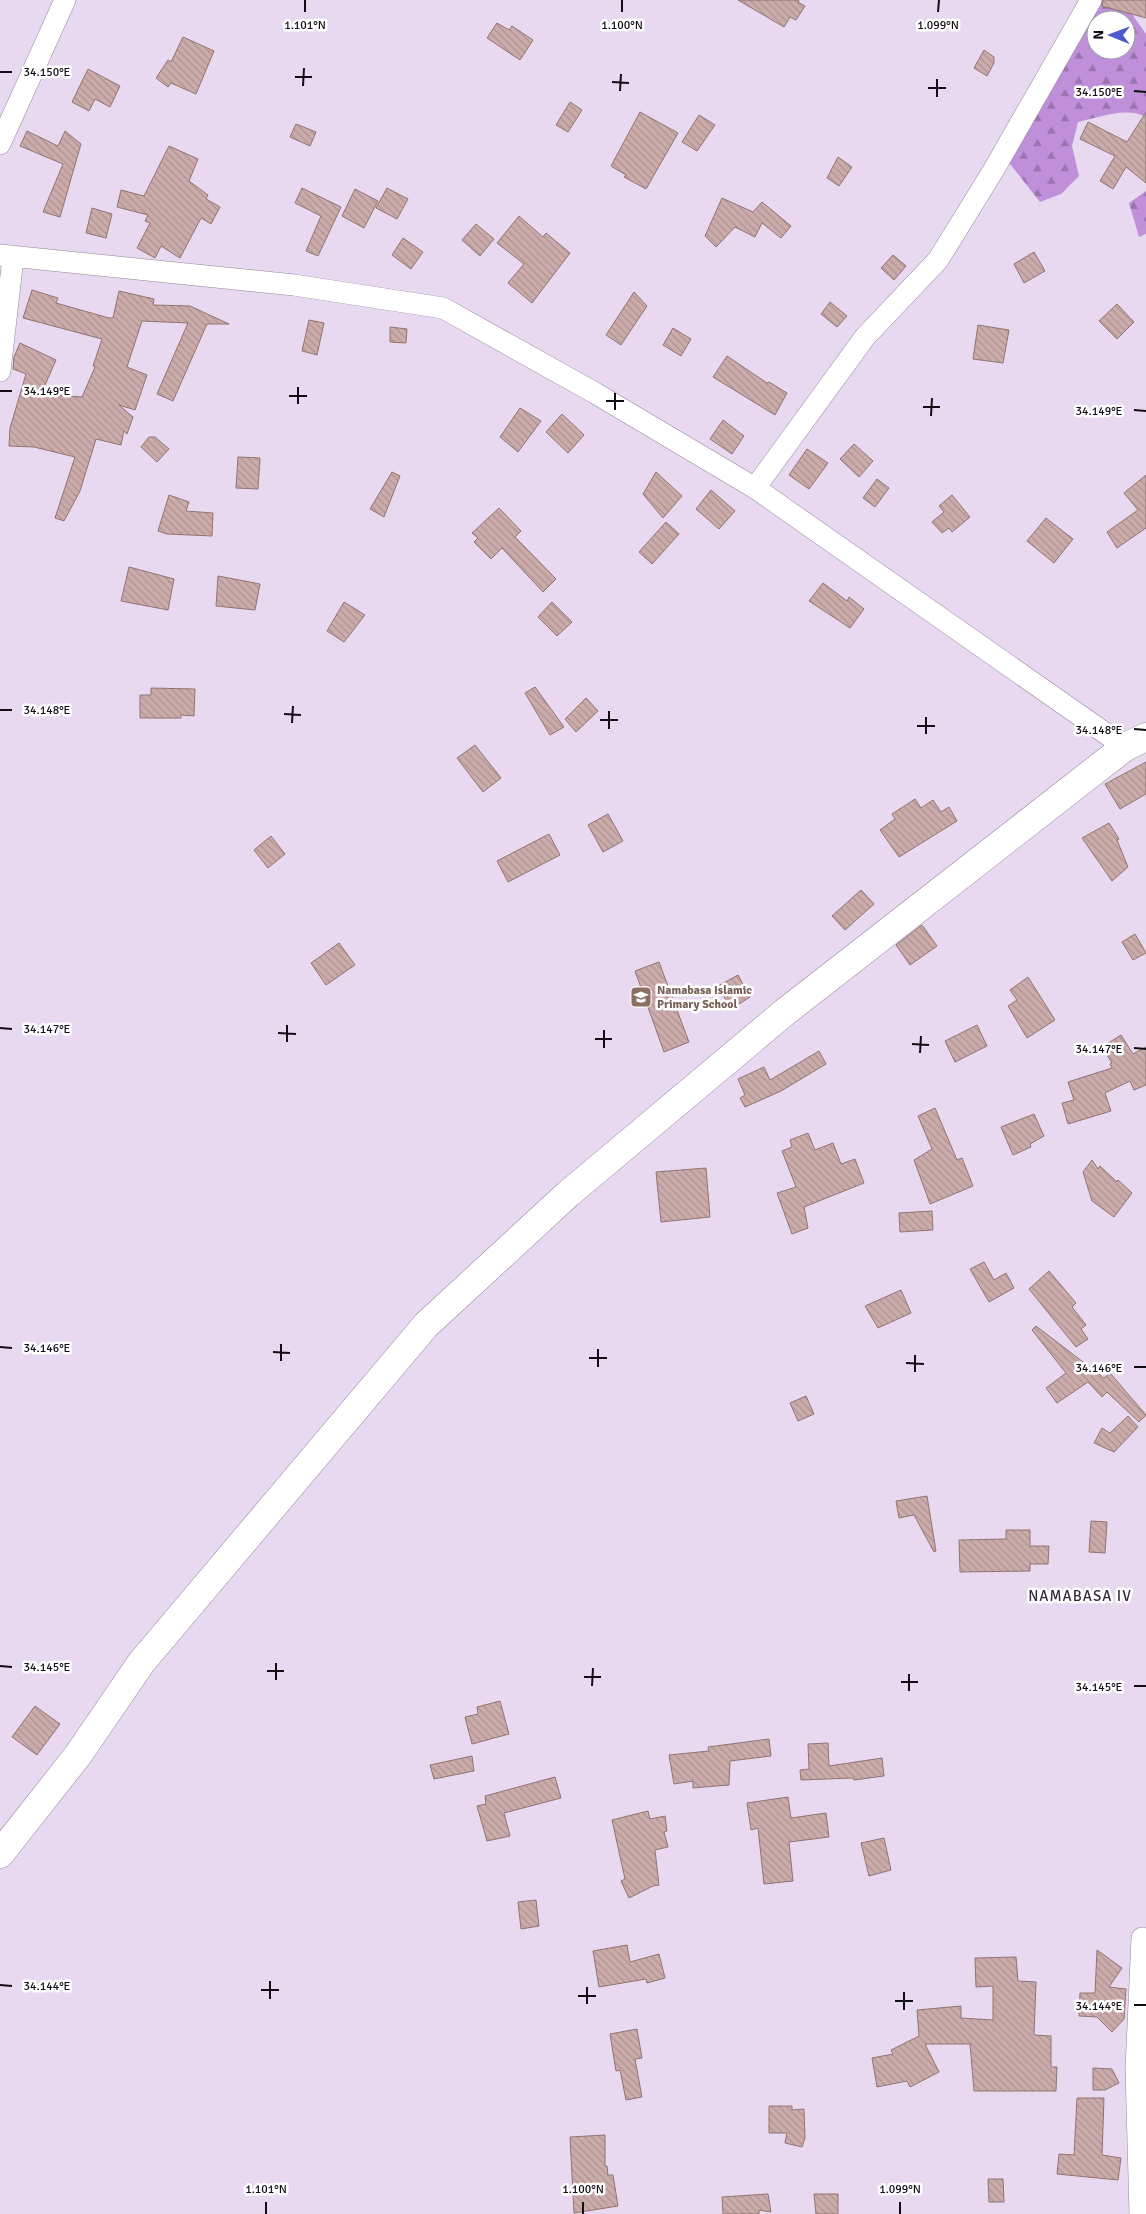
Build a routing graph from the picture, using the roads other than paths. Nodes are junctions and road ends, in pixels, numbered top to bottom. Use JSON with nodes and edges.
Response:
{"nodes":[{"id":1,"x":65,"y":0,"type":"edge"},
{"id":2,"x":1091,"y":0,"type":"edge"},
{"id":3,"x":0,"y":144,"type":"edge"},
{"id":4,"x":6,"y":256,"type":"edge"},
{"id":5,"x":0,"y":371,"type":"edge"},
{"id":6,"x":755,"y":488,"type":"junction"},
{"id":7,"x":1135,"y":742,"type":"edge"},
{"id":8,"x":0,"y":1854,"type":"edge"},
{"id":9,"x":1142,"y":1938,"type":"dead end"},
{"id":10,"x":1140,"y":2214,"type":"edge"}],
"edges":[{"from":1,"to":3,"type":"street"},
{"from":2,"to":6,"type":"street"},
{"from":4,"to":5,"type":"street"},
{"from":4,"to":6,"type":"street"},
{"from":6,"to":7,"type":"street"},
{"from":7,"to":8,"type":"street"},
{"from":9,"to":10,"type":"street"}]}
